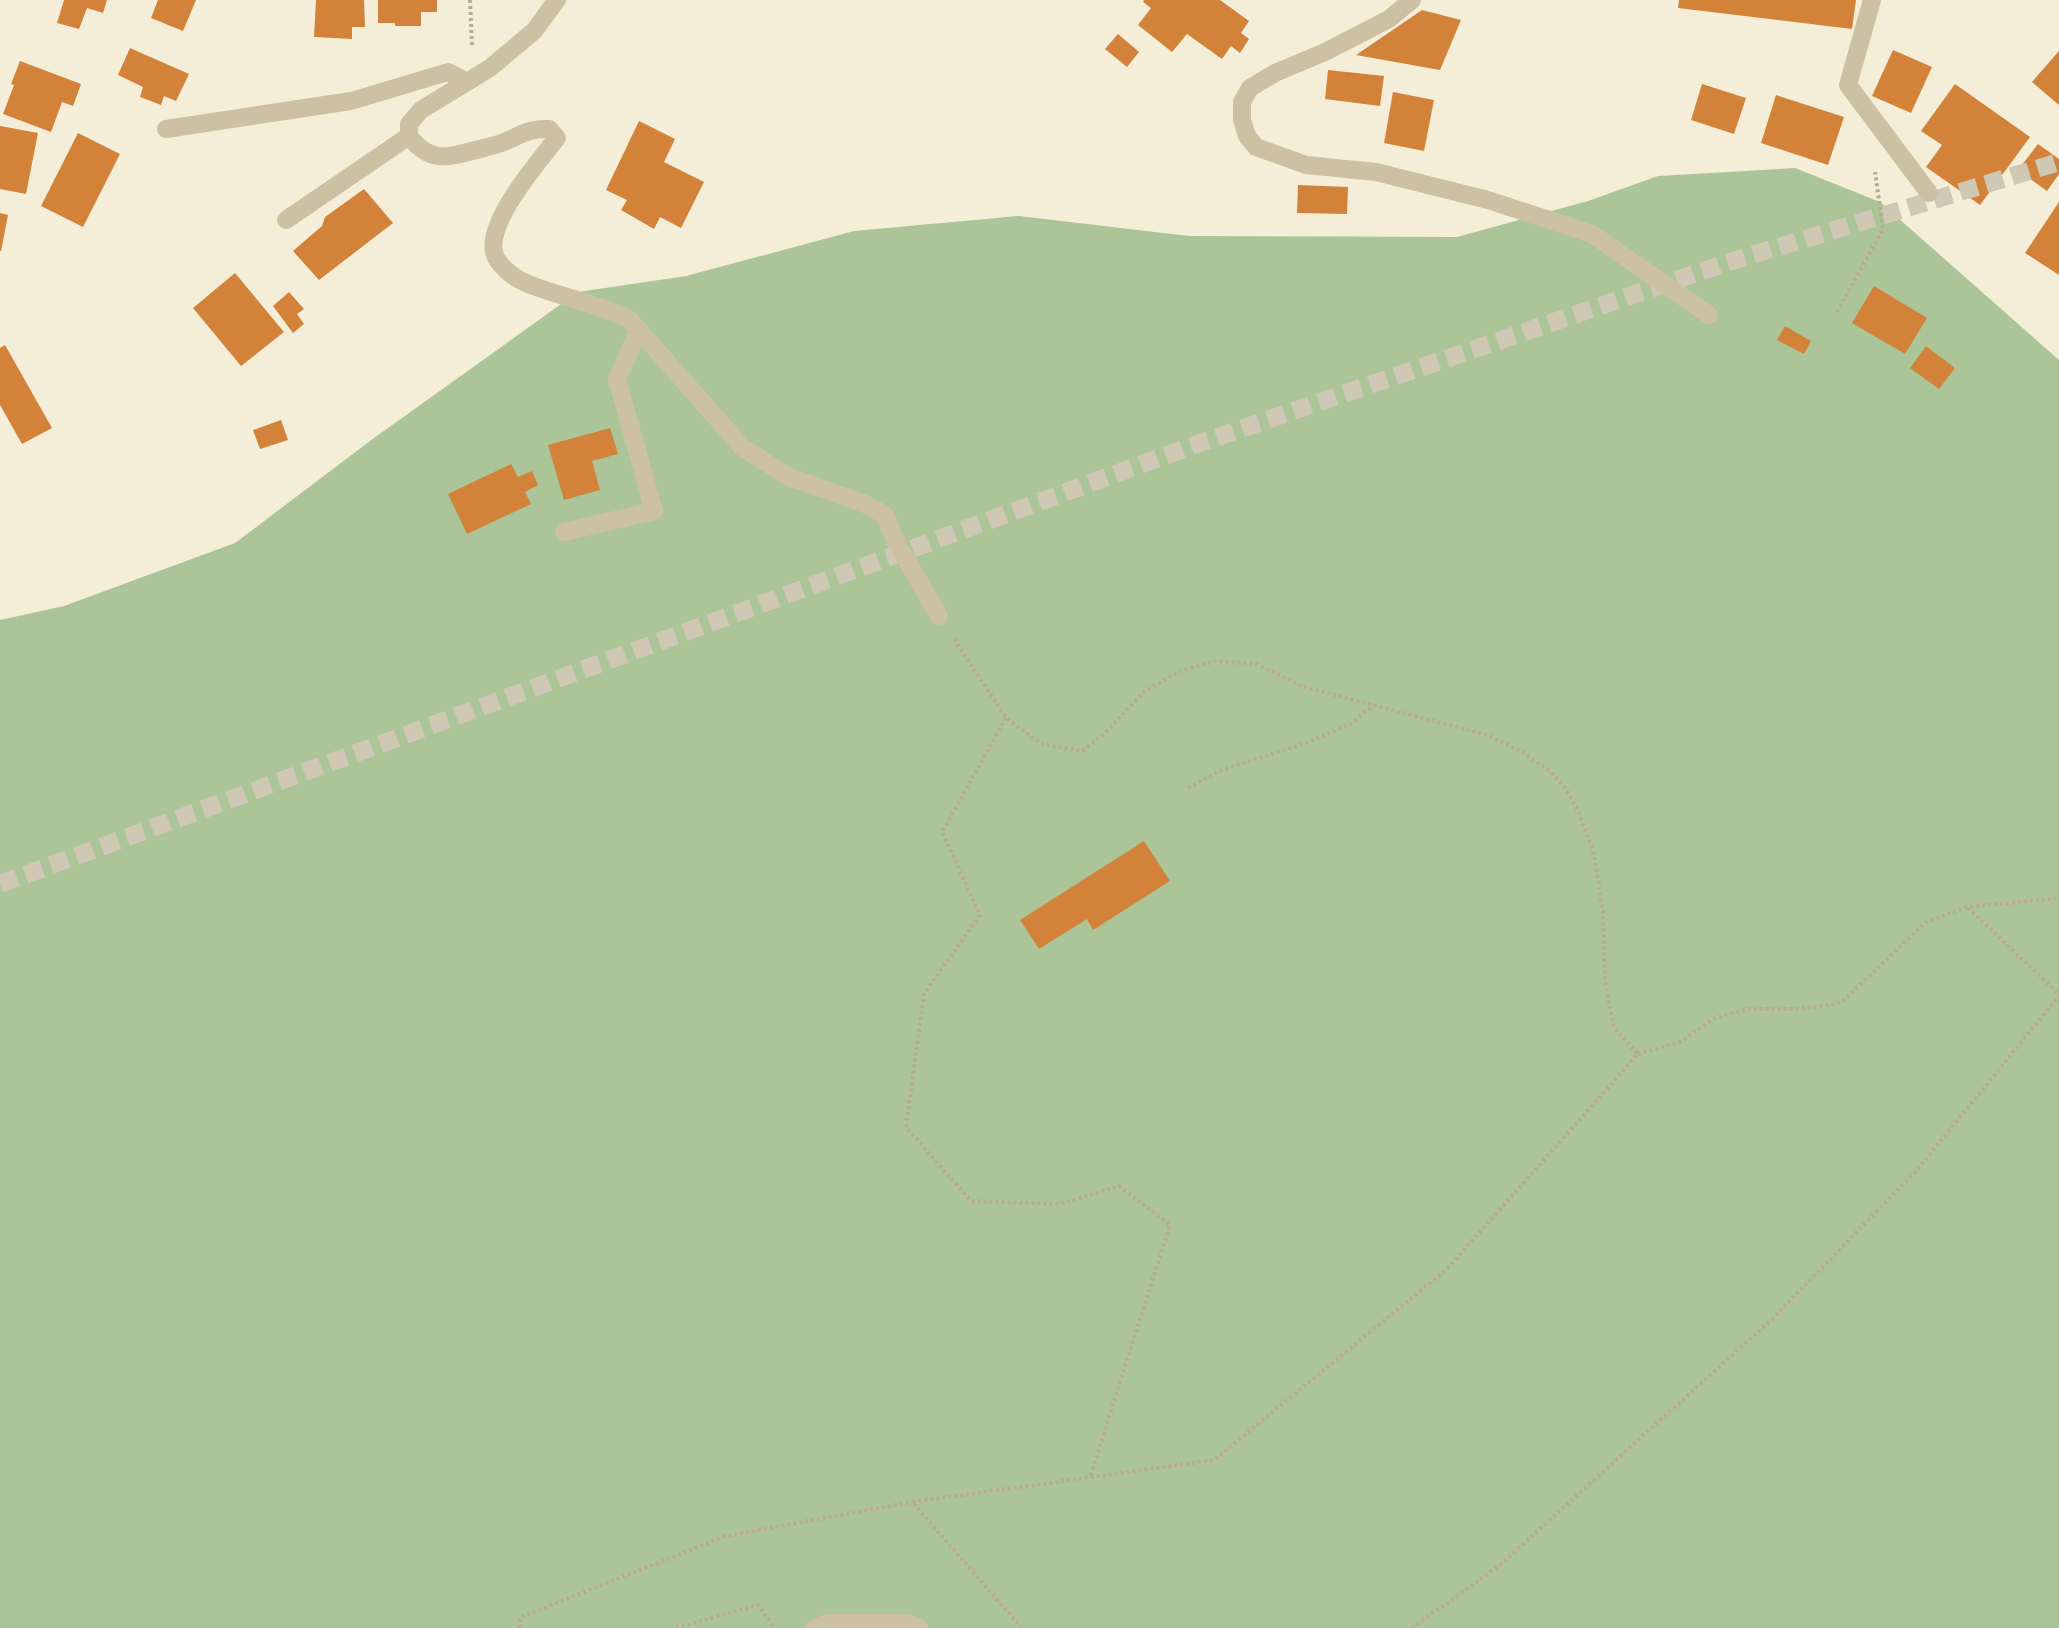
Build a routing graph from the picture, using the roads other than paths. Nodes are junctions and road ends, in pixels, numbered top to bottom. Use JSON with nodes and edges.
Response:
{"nodes":[{"id":1,"x":557,"y":0,"type":"edge"},
{"id":2,"x":1412,"y":0,"type":"edge"},
{"id":3,"x":1872,"y":0,"type":"edge"},
{"id":4,"x":471,"y":80,"type":"junction"},
{"id":5,"x":166,"y":129,"type":"dead end"},
{"id":6,"x":409,"y":136,"type":"junction"},
{"id":7,"x":1929,"y":193,"type":"dead end"},
{"id":8,"x":286,"y":220,"type":"dead end"},
{"id":9,"x":1709,"y":315,"type":"dead end"},
{"id":10,"x":639,"y":330,"type":"junction"},
{"id":11,"x":564,"y":532,"type":"dead end"},
{"id":12,"x":939,"y":616,"type":"road end"},
{"id":13,"x":815,"y":1628,"type":"edge"},
{"id":14,"x":919,"y":1628,"type":"edge"}],
"edges":[{"from":1,"to":4,"type":"street"},
{"from":2,"to":9,"type":"street"},
{"from":3,"to":7,"type":"street"},
{"from":4,"to":5,"type":"street"},
{"from":4,"to":6,"type":"street"},
{"from":6,"to":8,"type":"street"},
{"from":6,"to":10,"type":"street"},
{"from":10,"to":11,"type":"street"},
{"from":10,"to":12,"type":"street"},
{"from":13,"to":14,"type":"street"}]}
